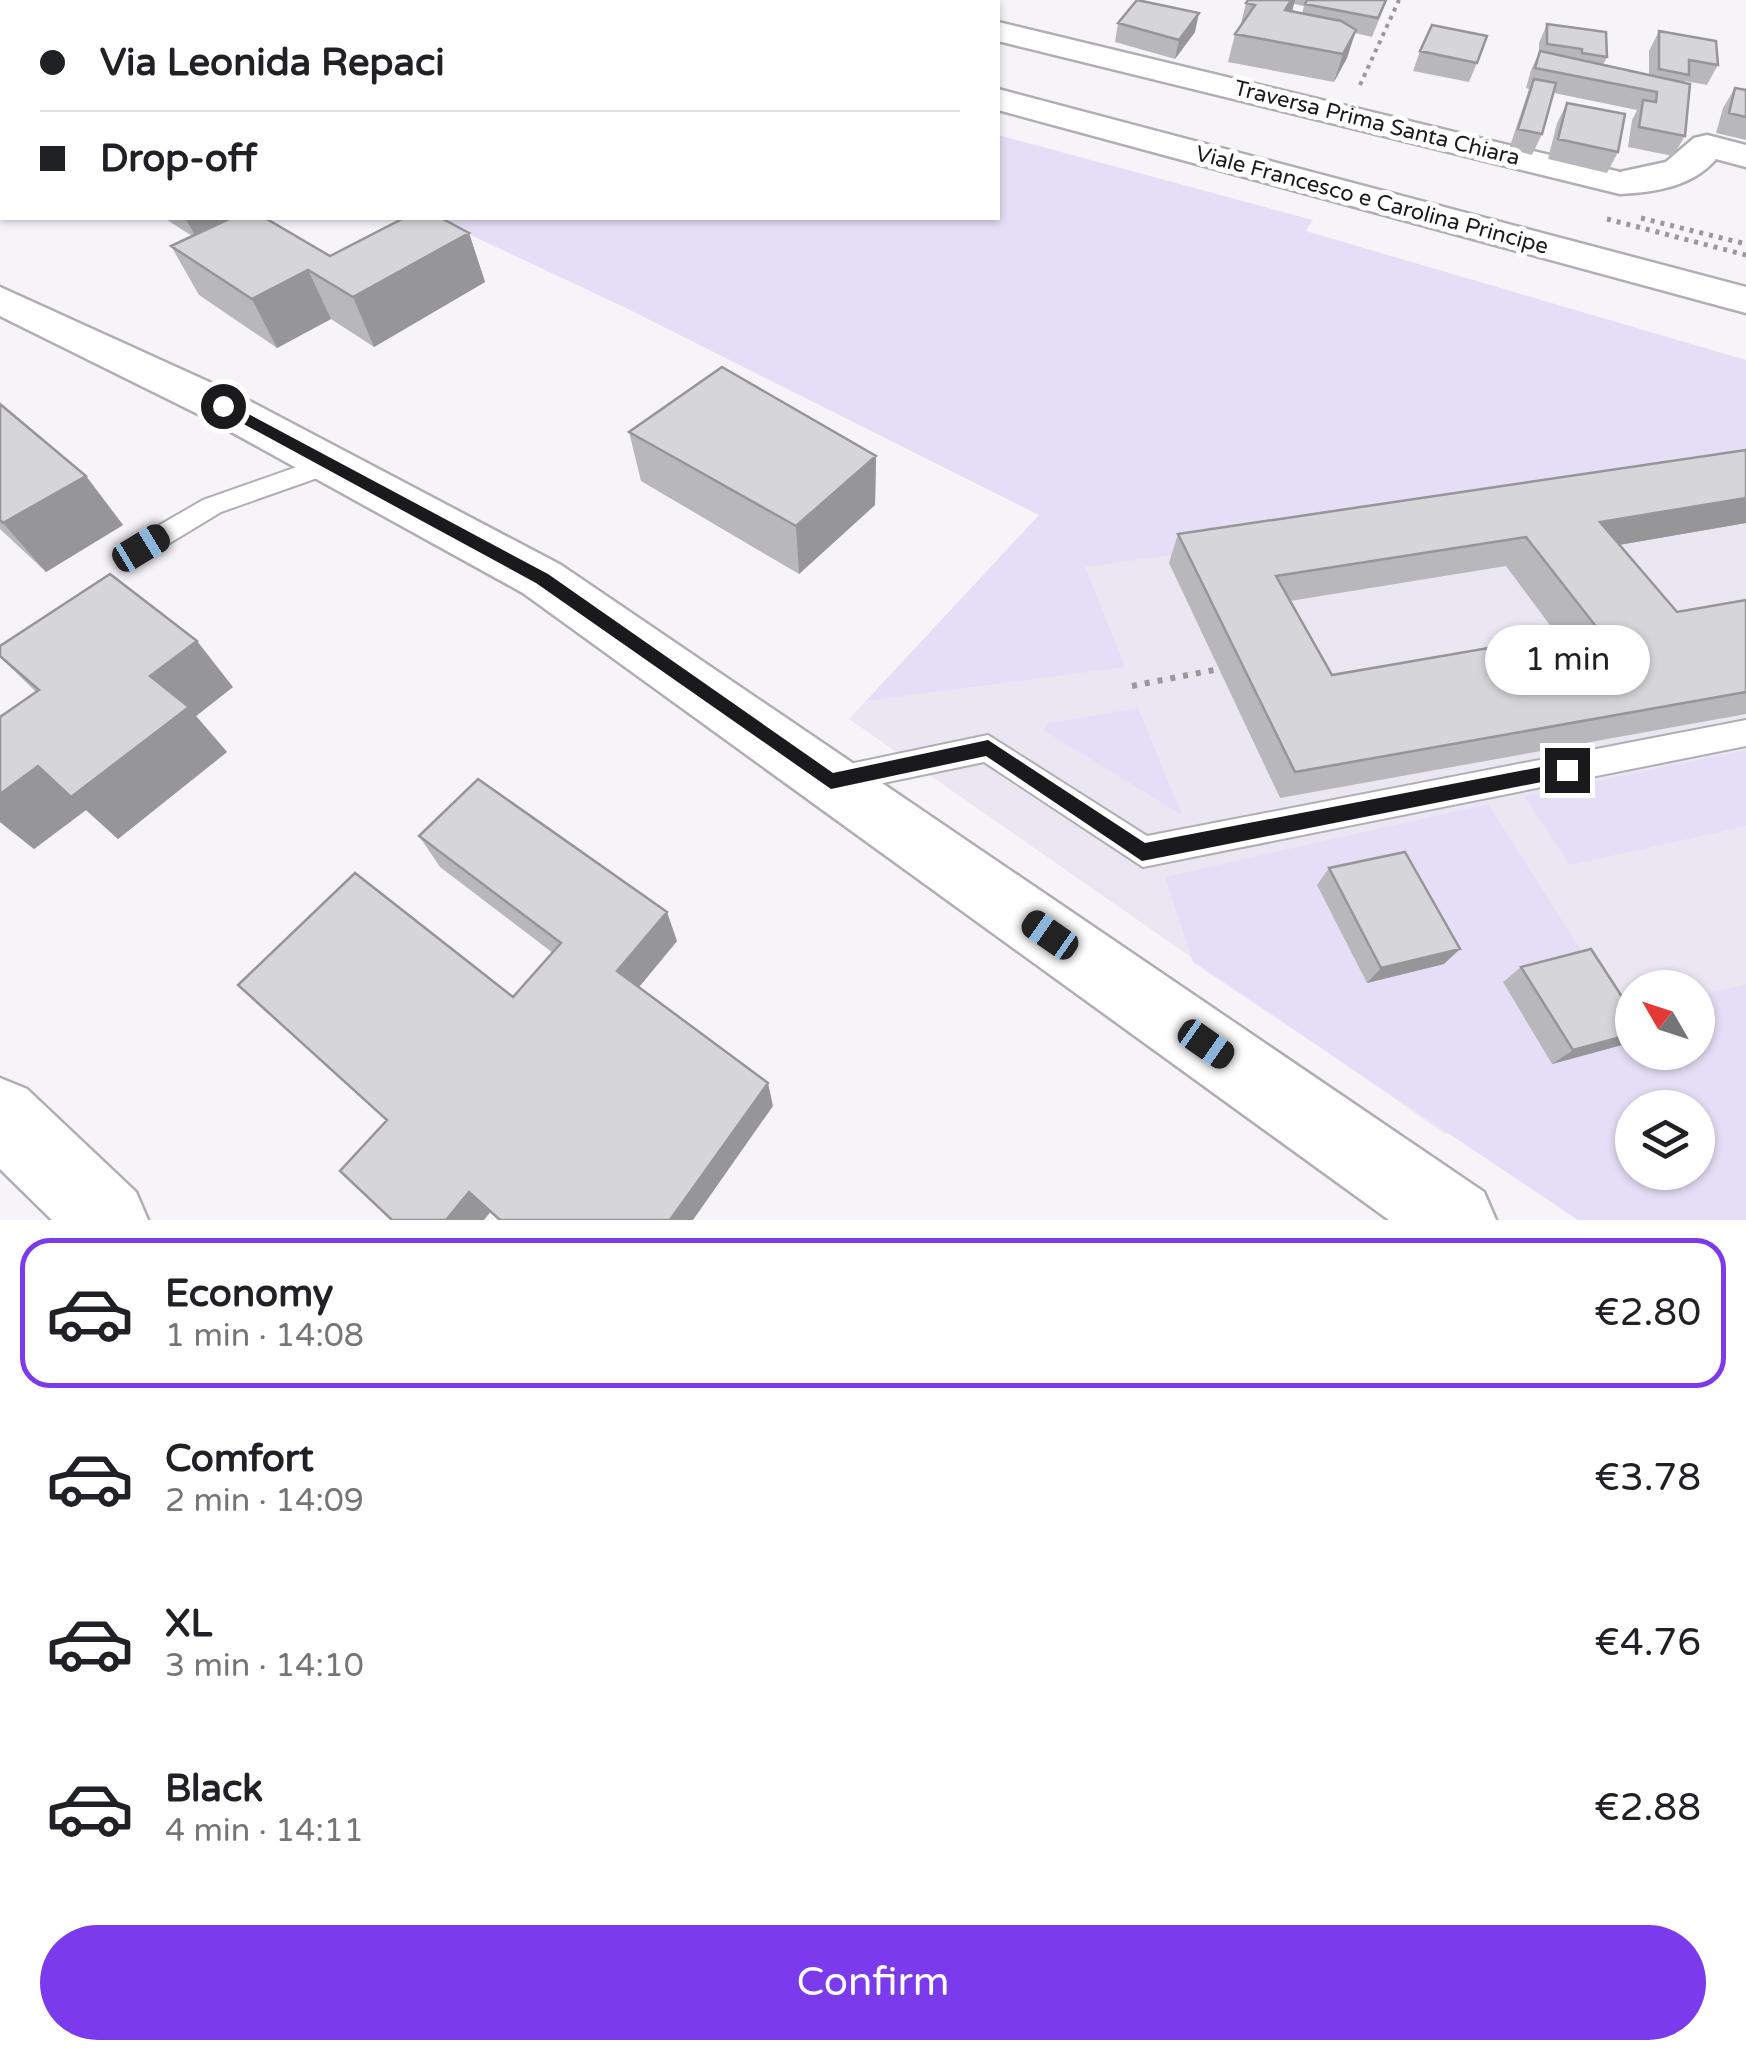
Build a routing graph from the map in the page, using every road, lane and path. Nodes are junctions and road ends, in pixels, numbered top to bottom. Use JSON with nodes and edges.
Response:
{"nodes":[{"id":1,"x":1399,"y":0,"type":"edge"},
{"id":2,"x":1000,"y":32,"type":"edge"},
{"id":3,"x":1000,"y":79,"type":"edge"},
{"id":4,"x":1358,"y":91,"type":"dead end"},
{"id":5,"x":1000,"y":100,"type":"edge"},
{"id":6,"x":1746,"y":156,"type":"edge"},
{"id":7,"x":1746,"y":274,"type":"edge"},
{"id":8,"x":0,"y":300,"type":"edge"},
{"id":9,"x":1746,"y":300,"type":"edge"},
{"id":10,"x":331,"y":464,"type":"junction"},
{"id":11,"x":141,"y":548,"type":"dead end"},
{"id":12,"x":1220,"y":669,"type":"dead end"},
{"id":13,"x":1132,"y":686,"type":"dead end"},
{"id":14,"x":1746,"y":733,"type":"edge"},
{"id":15,"x":831,"y":781,"type":"junction"},
{"id":16,"x":0,"y":1116,"type":"edge"},
{"id":17,"x":108,"y":1220,"type":"edge"},
{"id":18,"x":1456,"y":1220,"type":"edge"}],
"edges":[{"from":1,"to":4,"type":"path"},
{"from":2,"to":6,"type":"street","name":"Traversa Prima Santa Chiara"},
{"from":3,"to":7,"type":"street","name":"Viale Francesco e Carolina Principe"},
{"from":5,"to":9,"type":"street","name":"Viale Francesco e Carolina Principe"},
{"from":8,"to":10,"type":"street"},
{"from":10,"to":11,"type":"lane"},
{"from":10,"to":15,"type":"street"},
{"from":12,"to":13,"type":"path"},
{"from":14,"to":15,"type":"lane"},
{"from":15,"to":18,"type":"street"},
{"from":16,"to":17,"type":"street"}]}
